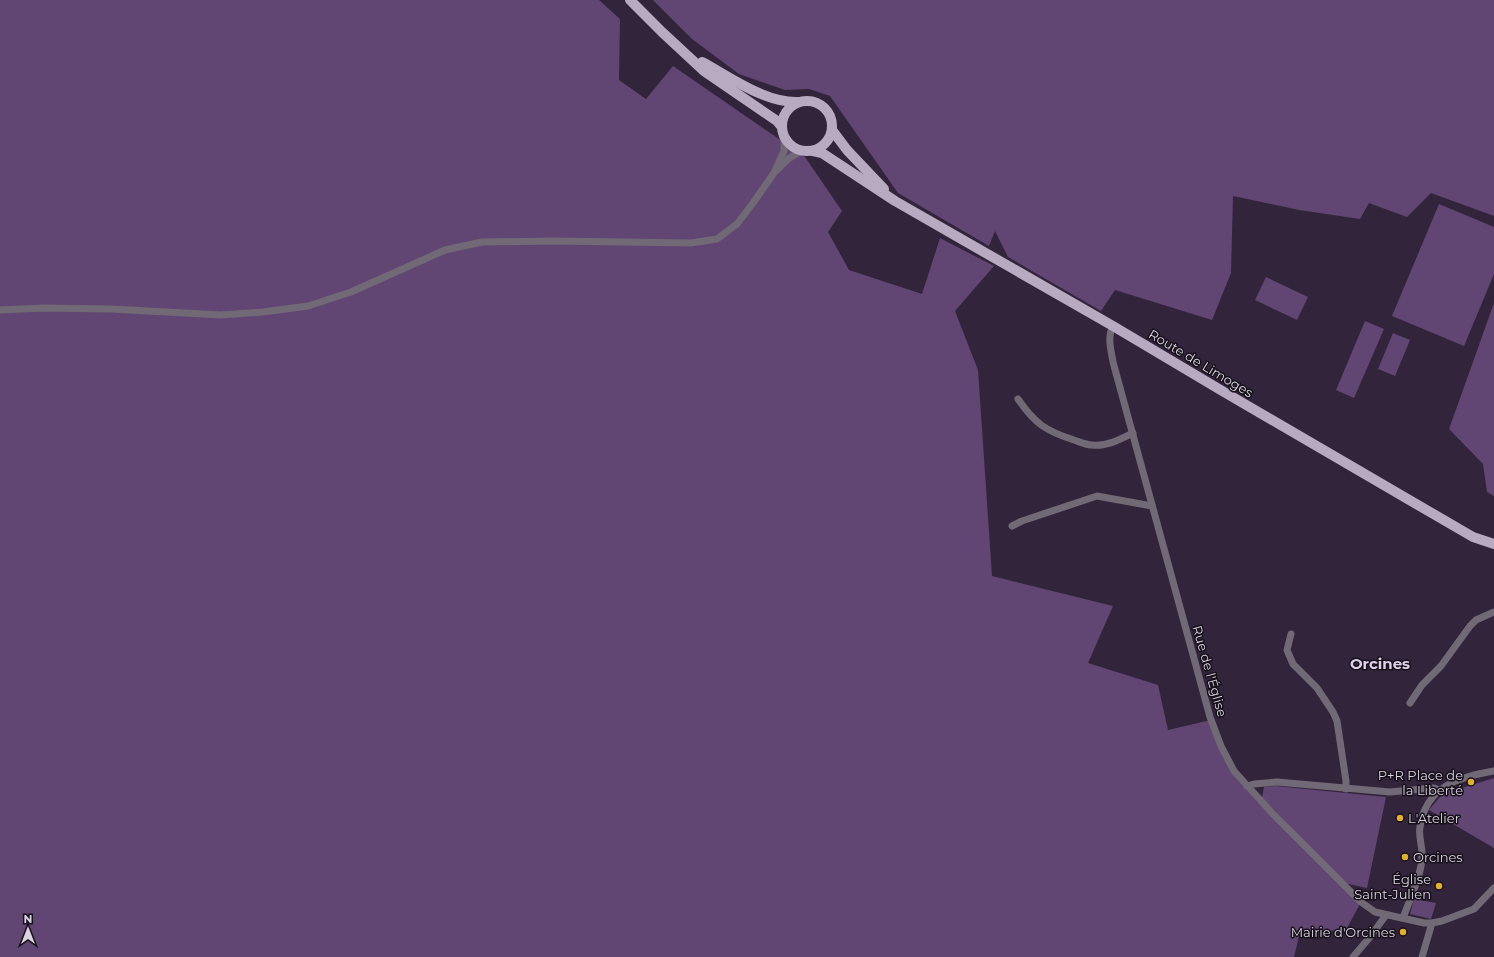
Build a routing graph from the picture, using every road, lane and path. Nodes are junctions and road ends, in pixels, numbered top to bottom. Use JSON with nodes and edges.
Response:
{"nodes":[{"id":1,"x":630,"y":0,"type":"edge"},
{"id":2,"x":687,"y":54,"type":"junction"},
{"id":3,"x":798,"y":102,"type":"junction"},
{"id":4,"x":782,"y":127,"type":"junction"},
{"id":5,"x":832,"y":130,"type":"junction"},
{"id":6,"x":784,"y":138,"type":"junction"},
{"id":7,"x":801,"y":151,"type":"junction"},
{"id":8,"x":813,"y":151,"type":"junction"},
{"id":9,"x":774,"y":173,"type":"junction"},
{"id":10,"x":895,"y":200,"type":"junction"},
{"id":11,"x":0,"y":310,"type":"edge"},
{"id":12,"x":1113,"y":326,"type":"junction"},
{"id":13,"x":1018,"y":399,"type":"dead end"},
{"id":14,"x":1133,"y":433,"type":"junction"},
{"id":15,"x":1152,"y":506,"type":"junction"},
{"id":16,"x":1012,"y":526,"type":"dead end"},
{"id":17,"x":1494,"y":544,"type":"edge"},
{"id":18,"x":1494,"y":612,"type":"edge"},
{"id":19,"x":1291,"y":634,"type":"dead end"},
{"id":20,"x":1410,"y":703,"type":"dead end"},
{"id":21,"x":1494,"y":771,"type":"edge"},
{"id":22,"x":1247,"y":786,"type":"junction"},
{"id":23,"x":1346,"y":789,"type":"junction"},
{"id":24,"x":1439,"y":790,"type":"junction"},
{"id":25,"x":1494,"y":888,"type":"edge"},
{"id":26,"x":1386,"y":915,"type":"junction"},
{"id":27,"x":1403,"y":918,"type":"junction"},
{"id":28,"x":1432,"y":923,"type":"junction"},
{"id":29,"x":1353,"y":957,"type":"edge"},
{"id":30,"x":1422,"y":957,"type":"edge"}],
"edges":[{"from":1,"to":2,"type":"main road"},
{"from":2,"to":3,"type":"main road"},
{"from":2,"to":4,"type":"main road"},
{"from":3,"to":4,"type":"main road"},
{"from":3,"to":5,"type":"main road"},
{"from":4,"to":6,"type":"main road"},
{"from":5,"to":8,"type":"main road"},
{"from":5,"to":10,"type":"main road","name":"Route de Limoges"},
{"from":6,"to":7,"type":"main road"},
{"from":6,"to":9,"type":"street"},
{"from":7,"to":8,"type":"main road"},
{"from":7,"to":9,"type":"street"},
{"from":8,"to":10,"type":"main road","name":"Route de Limoges"},
{"from":9,"to":11,"type":"street"},
{"from":10,"to":12,"type":"main road","name":"Route de Limoges"},
{"from":12,"to":14,"type":"street","name":"Rue de l'Église"},
{"from":12,"to":17,"type":"main road","name":"Route de Limoges"},
{"from":13,"to":14,"type":"street"},
{"from":14,"to":15,"type":"street","name":"Rue de l'Église"},
{"from":15,"to":16,"type":"street"},
{"from":15,"to":22,"type":"street","name":"Rue de l'Église"},
{"from":18,"to":20,"type":"street"},
{"from":19,"to":23,"type":"street"},
{"from":21,"to":24,"type":"street"},
{"from":22,"to":23,"type":"street"},
{"from":22,"to":26,"type":"street","name":"Rue de l'Église"},
{"from":23,"to":24,"type":"street"},
{"from":24,"to":27,"type":"street"},
{"from":25,"to":28,"type":"street"},
{"from":26,"to":27,"type":"street","name":"Rue de l'Église"},
{"from":26,"to":29,"type":"street"},
{"from":27,"to":28,"type":"street","name":"Rue de l'Église"},
{"from":28,"to":30,"type":"street"}]}
